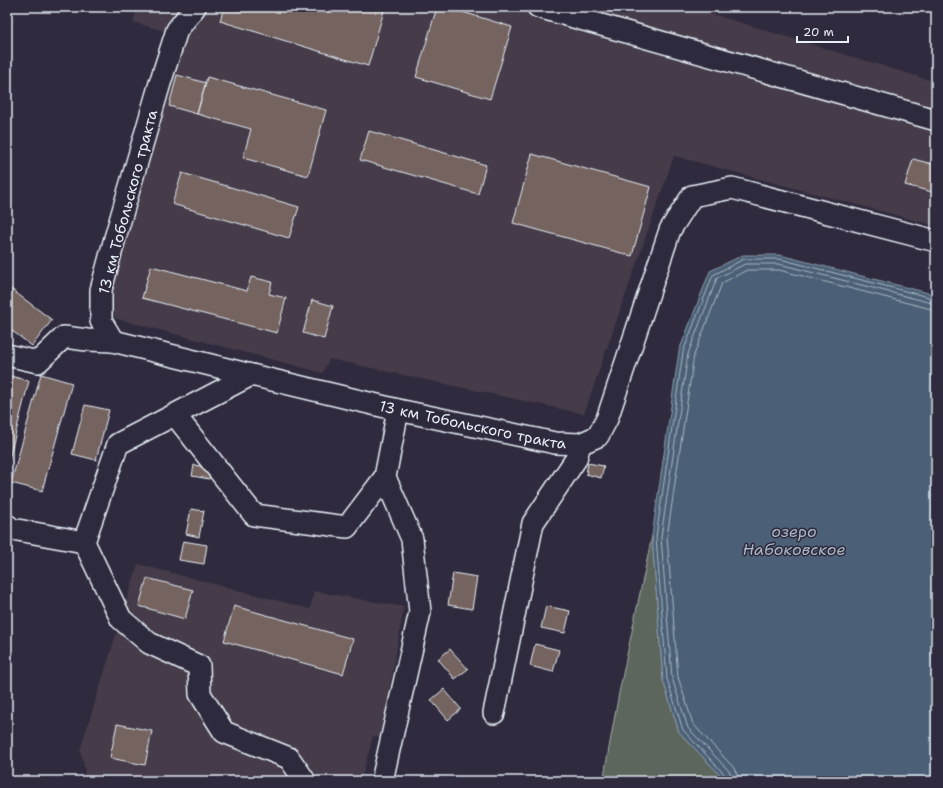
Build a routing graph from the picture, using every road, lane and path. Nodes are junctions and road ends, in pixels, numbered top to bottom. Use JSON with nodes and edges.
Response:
{"nodes":[{"id":1,"x":195,"y":7,"type":"edge"},
{"id":2,"x":538,"y":7,"type":"edge"},
{"id":3,"x":936,"y":120,"type":"edge"},
{"id":4,"x":936,"y":241,"type":"edge"},
{"id":5,"x":112,"y":341,"type":"junction"},
{"id":6,"x":7,"y":355,"type":"edge"},
{"id":7,"x":251,"y":375,"type":"junction"},
{"id":8,"x":398,"y":410,"type":"junction"},
{"id":9,"x":175,"y":414,"type":"junction"},
{"id":10,"x":580,"y":444,"type":"junction"},
{"id":11,"x":385,"y":478,"type":"junction"},
{"id":12,"x":7,"y":525,"type":"edge"},
{"id":13,"x":84,"y":542,"type":"junction"},
{"id":14,"x":494,"y":714,"type":"dead end"},
{"id":15,"x":305,"y":781,"type":"edge"},
{"id":16,"x":382,"y":781,"type":"edge"}],
"edges":[{"from":1,"to":5,"type":"street","name":"13 км Тобольского тракта"},
{"from":2,"to":3,"type":"street"},
{"from":4,"to":10,"type":"street","name":"13 км Тобольского тракта"},
{"from":5,"to":6,"type":"street"},
{"from":5,"to":7,"type":"street","name":"13 км Тобольского тракта"},
{"from":7,"to":8,"type":"street","name":"13 км Тобольского тракта"},
{"from":7,"to":9,"type":"street"},
{"from":8,"to":10,"type":"street","name":"13 км Тобольского тракта"},
{"from":8,"to":11,"type":"street"},
{"from":9,"to":11,"type":"street"},
{"from":9,"to":13,"type":"street"},
{"from":10,"to":14,"type":"street"},
{"from":11,"to":16,"type":"street"},
{"from":12,"to":13,"type":"street"},
{"from":13,"to":15,"type":"street"}]}
